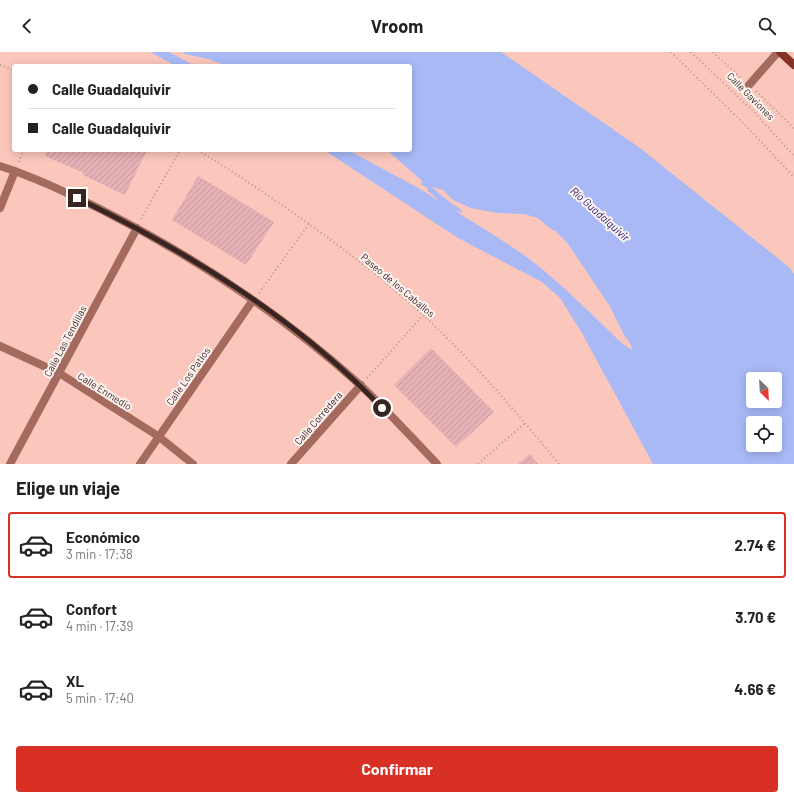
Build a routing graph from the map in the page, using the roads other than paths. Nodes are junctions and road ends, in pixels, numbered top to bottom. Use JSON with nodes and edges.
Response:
{"nodes":[{"id":1,"x":779,"y":52,"type":"edge"},
{"id":2,"x":794,"y":65,"type":"edge"},
{"id":3,"x":749,"y":85,"type":"dead end"},
{"id":4,"x":0,"y":166,"type":"edge"},
{"id":5,"x":15,"y":171,"type":"junction"},
{"id":6,"x":0,"y":208,"type":"edge"},
{"id":7,"x":137,"y":228,"type":"junction"},
{"id":8,"x":253,"y":300,"type":"junction"},
{"id":9,"x":0,"y":346,"type":"edge"},
{"id":10,"x":59,"y":373,"type":"junction"},
{"id":11,"x":361,"y":385,"type":"junction"},
{"id":12,"x":158,"y":436,"type":"junction"},
{"id":13,"x":10,"y":464,"type":"edge"},
{"id":14,"x":140,"y":464,"type":"edge"},
{"id":15,"x":193,"y":464,"type":"edge"},
{"id":16,"x":291,"y":464,"type":"edge"},
{"id":17,"x":437,"y":464,"type":"edge"}],
"edges":[{"from":1,"to":2,"type":"street"},
{"from":1,"to":3,"type":"street","name":"Calle Gaviones"},
{"from":4,"to":5,"type":"street"},
{"from":5,"to":6,"type":"street"},
{"from":5,"to":7,"type":"street"},
{"from":7,"to":8,"type":"street"},
{"from":7,"to":10,"type":"street","name":"Calle Las Tendillas"},
{"from":8,"to":11,"type":"street"},
{"from":8,"to":12,"type":"street","name":"Calle Los Patios"},
{"from":9,"to":10,"type":"street","name":"Calle Enmedio"},
{"from":10,"to":12,"type":"street","name":"Calle Enmedio"},
{"from":10,"to":13,"type":"street","name":"Calle Las Tendillas"},
{"from":11,"to":16,"type":"street","name":"Calle Corredera"},
{"from":11,"to":17,"type":"street"},
{"from":12,"to":14,"type":"street","name":"Calle Los Patios"},
{"from":12,"to":15,"type":"street","name":"Calle Enmedio"}]}
